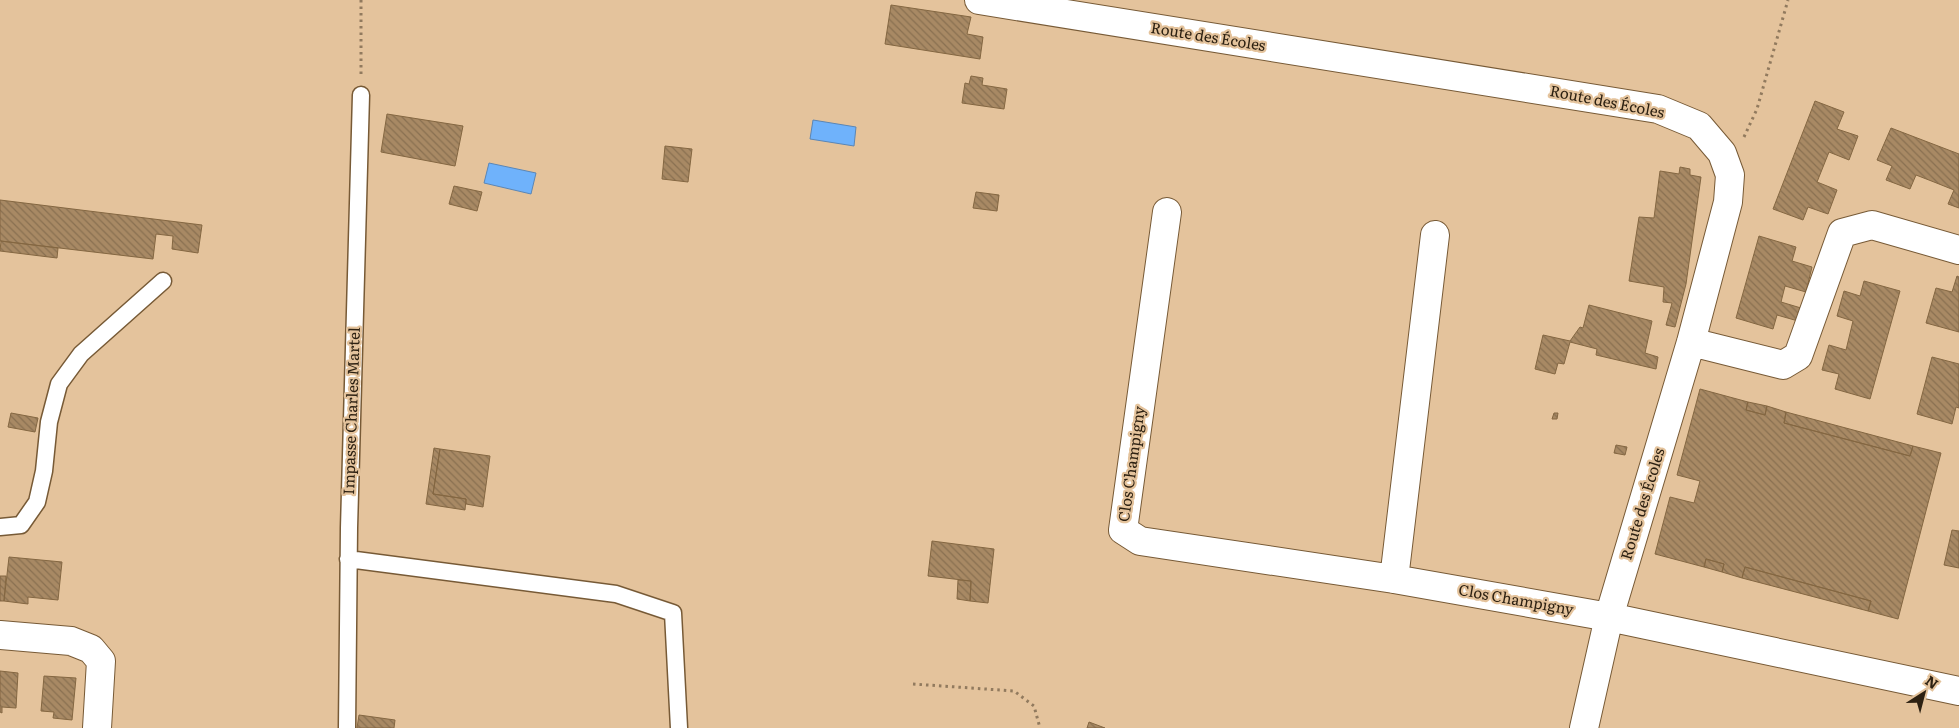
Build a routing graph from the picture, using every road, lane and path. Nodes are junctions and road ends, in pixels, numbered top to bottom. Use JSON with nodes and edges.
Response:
{"nodes":[{"id":1,"x":361,"y":0,"type":"edge"},
{"id":2,"x":978,"y":0,"type":"edge"},
{"id":3,"x":1788,"y":0,"type":"edge"},
{"id":4,"x":361,"y":95,"type":"joint"},
{"id":5,"x":1722,"y":153,"type":"junction"},
{"id":6,"x":1167,"y":212,"type":"dead end"},
{"id":7,"x":1435,"y":236,"type":"dead end"},
{"id":8,"x":1959,"y":250,"type":"edge"},
{"id":9,"x":163,"y":281,"type":"dead end"},
{"id":10,"x":1691,"y":342,"type":"junction"},
{"id":11,"x":0,"y":527,"type":"edge"},
{"id":12,"x":348,"y":559,"type":"junction"},
{"id":13,"x":1394,"y":578,"type":"junction"},
{"id":14,"x":1608,"y":617,"type":"junction"},
{"id":15,"x":0,"y":635,"type":"edge"},
{"id":16,"x":913,"y":684,"type":"dead end"},
{"id":17,"x":1959,"y":692,"type":"edge"},
{"id":18,"x":97,"y":728,"type":"edge"},
{"id":19,"x":347,"y":728,"type":"edge"},
{"id":20,"x":679,"y":728,"type":"edge"},
{"id":21,"x":1040,"y":728,"type":"edge"},
{"id":22,"x":1584,"y":728,"type":"edge"}],
"edges":[{"from":1,"to":4,"type":"path"},
{"from":2,"to":5,"type":"street","name":"Route des Écoles"},
{"from":3,"to":5,"type":"path"},
{"from":4,"to":12,"type":"lane","name":"Impasse Charles Martel"},
{"from":5,"to":10,"type":"street","name":"Route des Écoles"},
{"from":6,"to":13,"type":"street","name":"Clos Champigny"},
{"from":7,"to":13,"type":"street"},
{"from":8,"to":10,"type":"street"},
{"from":9,"to":11,"type":"lane"},
{"from":10,"to":14,"type":"street","name":"Route des Écoles"},
{"from":12,"to":19,"type":"lane","name":"Impasse Charles Martel"},
{"from":12,"to":20,"type":"lane"},
{"from":13,"to":14,"type":"street","name":"Clos Champigny"},
{"from":14,"to":17,"type":"street","name":"Clos Champigny"},
{"from":14,"to":22,"type":"street","name":"Route des Écoles"},
{"from":15,"to":18,"type":"street"},
{"from":16,"to":21,"type":"path"}]}
